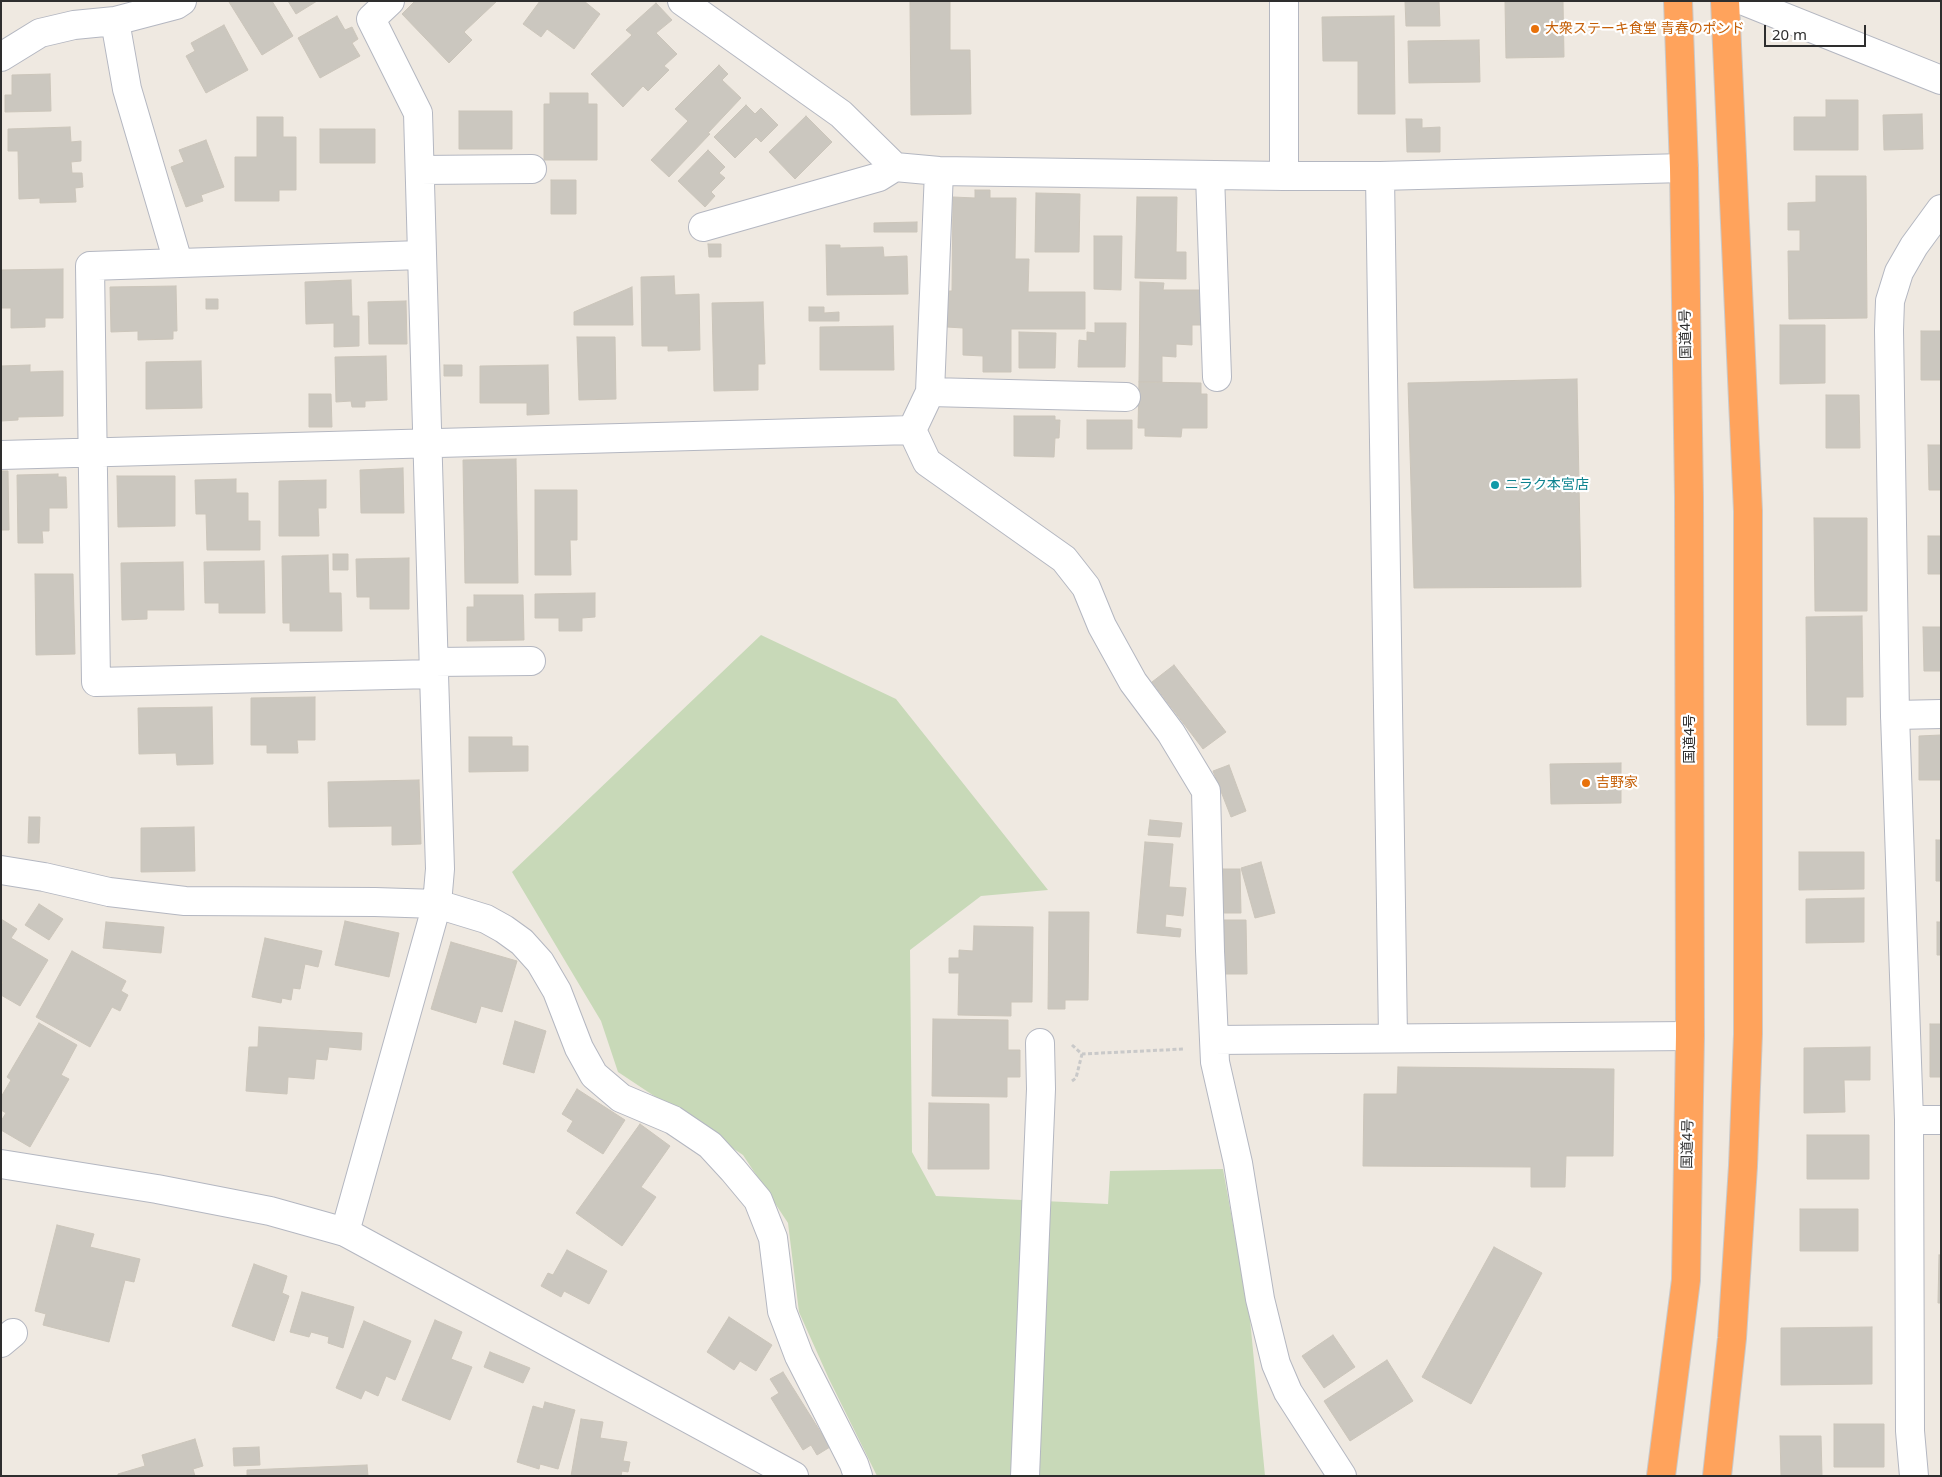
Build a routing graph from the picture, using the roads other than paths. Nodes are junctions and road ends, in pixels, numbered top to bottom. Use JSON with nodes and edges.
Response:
{"nodes":[{"id":1,"x":182,"y":1,"type":"edge"},
{"id":2,"x":390,"y":1,"type":"edge"},
{"id":3,"x":682,"y":1,"type":"edge"},
{"id":4,"x":1284,"y":1,"type":"edge"},
{"id":5,"x":1678,"y":1,"type":"edge"},
{"id":6,"x":1725,"y":1,"type":"edge"},
{"id":7,"x":1744,"y":1,"type":"edge"},
{"id":8,"x":115,"y":21,"type":"junction"},
{"id":9,"x":1,"y":57,"type":"edge"},
{"id":10,"x":1941,"y":80,"type":"edge"},
{"id":11,"x":895,"y":167,"type":"junction"},
{"id":12,"x":1684,"y":168,"type":"junction"},
{"id":13,"x":532,"y":169,"type":"dead end"},
{"id":14,"x":420,"y":170,"type":"junction"},
{"id":15,"x":939,"y":171,"type":"junction"},
{"id":16,"x":1210,"y":175,"type":"junction"},
{"id":17,"x":1284,"y":176,"type":"junction"},
{"id":18,"x":1380,"y":176,"type":"junction"},
{"id":19,"x":1941,"y":209,"type":"edge"},
{"id":20,"x":703,"y":227,"type":"dead end"},
{"id":21,"x":422,"y":255,"type":"junction"},
{"id":22,"x":178,"y":262,"type":"junction"},
{"id":23,"x":1217,"y":377,"type":"dead end"},
{"id":24,"x":930,"y":392,"type":"junction"},
{"id":25,"x":1126,"y":397,"type":"dead end"},
{"id":26,"x":912,"y":430,"type":"junction"},
{"id":27,"x":427,"y":443,"type":"junction"},
{"id":28,"x":92,"y":454,"type":"junction"},
{"id":29,"x":1,"y":455,"type":"edge"},
{"id":30,"x":531,"y":661,"type":"dead end"},
{"id":31,"x":434,"y":668,"type":"junction"},
{"id":32,"x":1941,"y":714,"type":"edge"},
{"id":33,"x":1896,"y":715,"type":"junction"},
{"id":34,"x":1,"y":870,"type":"edge"},
{"id":35,"x":437,"y":904,"type":"junction"},
{"id":36,"x":1690,"y":1036,"type":"junction"},
{"id":37,"x":1393,"y":1038,"type":"junction"},
{"id":38,"x":1040,"y":1043,"type":"road end"},
{"id":39,"x":1214,"y":1044,"type":"junction"},
{"id":40,"x":1909,"y":1120,"type":"junction"},
{"id":41,"x":1941,"y":1120,"type":"edge"},
{"id":42,"x":1,"y":1164,"type":"edge"},
{"id":43,"x":345,"y":1232,"type":"junction"},
{"id":44,"x":794,"y":1476,"type":"edge"},
{"id":45,"x":858,"y":1476,"type":"edge"},
{"id":46,"x":1025,"y":1476,"type":"edge"},
{"id":47,"x":1342,"y":1476,"type":"edge"},
{"id":48,"x":1661,"y":1476,"type":"edge"},
{"id":49,"x":1717,"y":1476,"type":"edge"},
{"id":50,"x":1914,"y":1476,"type":"edge"}],
"edges":[{"from":1,"to":8,"type":"street"},
{"from":2,"to":14,"type":"street"},
{"from":3,"to":11,"type":"street"},
{"from":4,"to":17,"type":"street"},
{"from":5,"to":12,"type":"highway","name":"国道4号"},
{"from":6,"to":49,"type":"highway"},
{"from":7,"to":10,"type":"street"},
{"from":8,"to":9,"type":"street"},
{"from":8,"to":22,"type":"street"},
{"from":11,"to":15,"type":"street"},
{"from":11,"to":20,"type":"street"},
{"from":12,"to":18,"type":"street"},
{"from":12,"to":36,"type":"highway","name":"国道4号"},
{"from":13,"to":14,"type":"street"},
{"from":14,"to":21,"type":"street"},
{"from":15,"to":16,"type":"street"},
{"from":15,"to":24,"type":"street"},
{"from":16,"to":17,"type":"street"},
{"from":16,"to":23,"type":"street"},
{"from":17,"to":18,"type":"street"},
{"from":18,"to":37,"type":"street"},
{"from":19,"to":33,"type":"street"},
{"from":21,"to":22,"type":"street"},
{"from":21,"to":27,"type":"street"},
{"from":22,"to":28,"type":"street"},
{"from":24,"to":25,"type":"street"},
{"from":24,"to":26,"type":"street"},
{"from":26,"to":27,"type":"street"},
{"from":26,"to":39,"type":"street"},
{"from":27,"to":28,"type":"street"},
{"from":27,"to":31,"type":"street"},
{"from":28,"to":29,"type":"street"},
{"from":28,"to":31,"type":"street"},
{"from":30,"to":31,"type":"street"},
{"from":31,"to":35,"type":"street"},
{"from":32,"to":33,"type":"street"},
{"from":33,"to":40,"type":"street"},
{"from":34,"to":35,"type":"street"},
{"from":35,"to":43,"type":"street"},
{"from":35,"to":45,"type":"street"},
{"from":36,"to":37,"type":"street"},
{"from":36,"to":48,"type":"highway","name":"国道4号"},
{"from":37,"to":39,"type":"street"},
{"from":38,"to":46,"type":"street"},
{"from":39,"to":47,"type":"street"},
{"from":40,"to":41,"type":"street"},
{"from":40,"to":50,"type":"street"},
{"from":42,"to":43,"type":"street"},
{"from":43,"to":44,"type":"street"}]}
